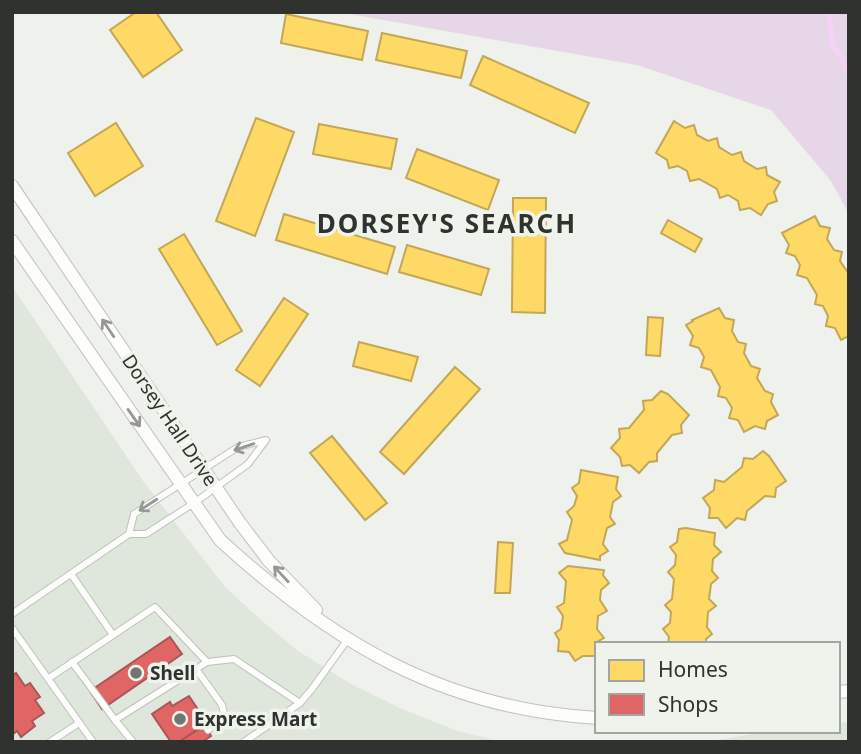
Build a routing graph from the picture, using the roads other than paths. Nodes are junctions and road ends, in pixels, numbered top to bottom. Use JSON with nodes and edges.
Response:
{"nodes":[{"id":1,"x":12,"y":186,"type":"edge"},
{"id":2,"x":12,"y":241,"type":"edge"},
{"id":3,"x":204,"y":468,"type":"junction"},
{"id":4,"x":180,"y":484,"type":"junction"},
{"id":5,"x":216,"y":488,"type":"junction"},
{"id":6,"x":194,"y":503,"type":"junction"},
{"id":7,"x":129,"y":534,"type":"junction"},
{"id":8,"x":71,"y":574,"type":"junction"},
{"id":9,"x":12,"y":614,"type":"edge"},
{"id":10,"x":12,"y":628,"type":"edge"},
{"id":11,"x":113,"y":635,"type":"junction"},
{"id":12,"x":348,"y":639,"type":"junction"},
{"id":13,"x":72,"y":662,"type":"junction"},
{"id":14,"x":207,"y":662,"type":"junction"},
{"id":15,"x":196,"y":669,"type":"junction"},
{"id":16,"x":49,"y":678,"type":"junction"},
{"id":17,"x":300,"y":704,"type":"junction"},
{"id":18,"x":595,"y":718,"type":"edge"},
{"id":19,"x":115,"y":720,"type":"junction"},
{"id":20,"x":79,"y":723,"type":"junction"},
{"id":21,"x":208,"y":730,"type":"dead end"},
{"id":22,"x":50,"y":742,"type":"edge"},
{"id":23,"x":93,"y":742,"type":"edge"},
{"id":24,"x":133,"y":742,"type":"edge"},
{"id":25,"x":244,"y":742,"type":"edge"}],
"edges":[{"from":3,"to":1,"type":"street","name":"Dorsey Hall Drive","one_way":true},
{"from":2,"to":4,"type":"street","name":"Dorsey Hall Drive","one_way":true},
{"from":3,"to":4,"type":"lane"},
{"from":3,"to":5,"type":"street","name":"Dorsey Hall Drive"},
{"from":5,"to":3,"type":"lane","one_way":true},
{"from":4,"to":6,"type":"street","name":"Dorsey Hall Drive"},
{"from":4,"to":7,"type":"lane","one_way":true},
{"from":5,"to":6,"type":"lane"},
{"from":12,"to":5,"type":"street","name":"Dorsey Hall Drive","one_way":true},
{"from":6,"to":7,"type":"lane"},
{"from":6,"to":12,"type":"street","name":"Dorsey Hall Drive"},
{"from":7,"to":8,"type":"lane"},
{"from":8,"to":9,"type":"lane"},
{"from":8,"to":11,"type":"lane"},
{"from":10,"to":16,"type":"lane"},
{"from":11,"to":13,"type":"lane"},
{"from":11,"to":14,"type":"lane"},
{"from":12,"to":17,"type":"lane"},
{"from":12,"to":18,"type":"street","name":"Dorsey Hall Drive"},
{"from":13,"to":16,"type":"lane"},
{"from":13,"to":19,"type":"lane"},
{"from":14,"to":15,"type":"lane"},
{"from":14,"to":17,"type":"lane"},
{"from":15,"to":19,"type":"lane"},
{"from":15,"to":21,"type":"lane"},
{"from":16,"to":20,"type":"lane"},
{"from":17,"to":25,"type":"lane"},
{"from":19,"to":24,"type":"lane"},
{"from":20,"to":22,"type":"lane"},
{"from":20,"to":23,"type":"lane"}]}
